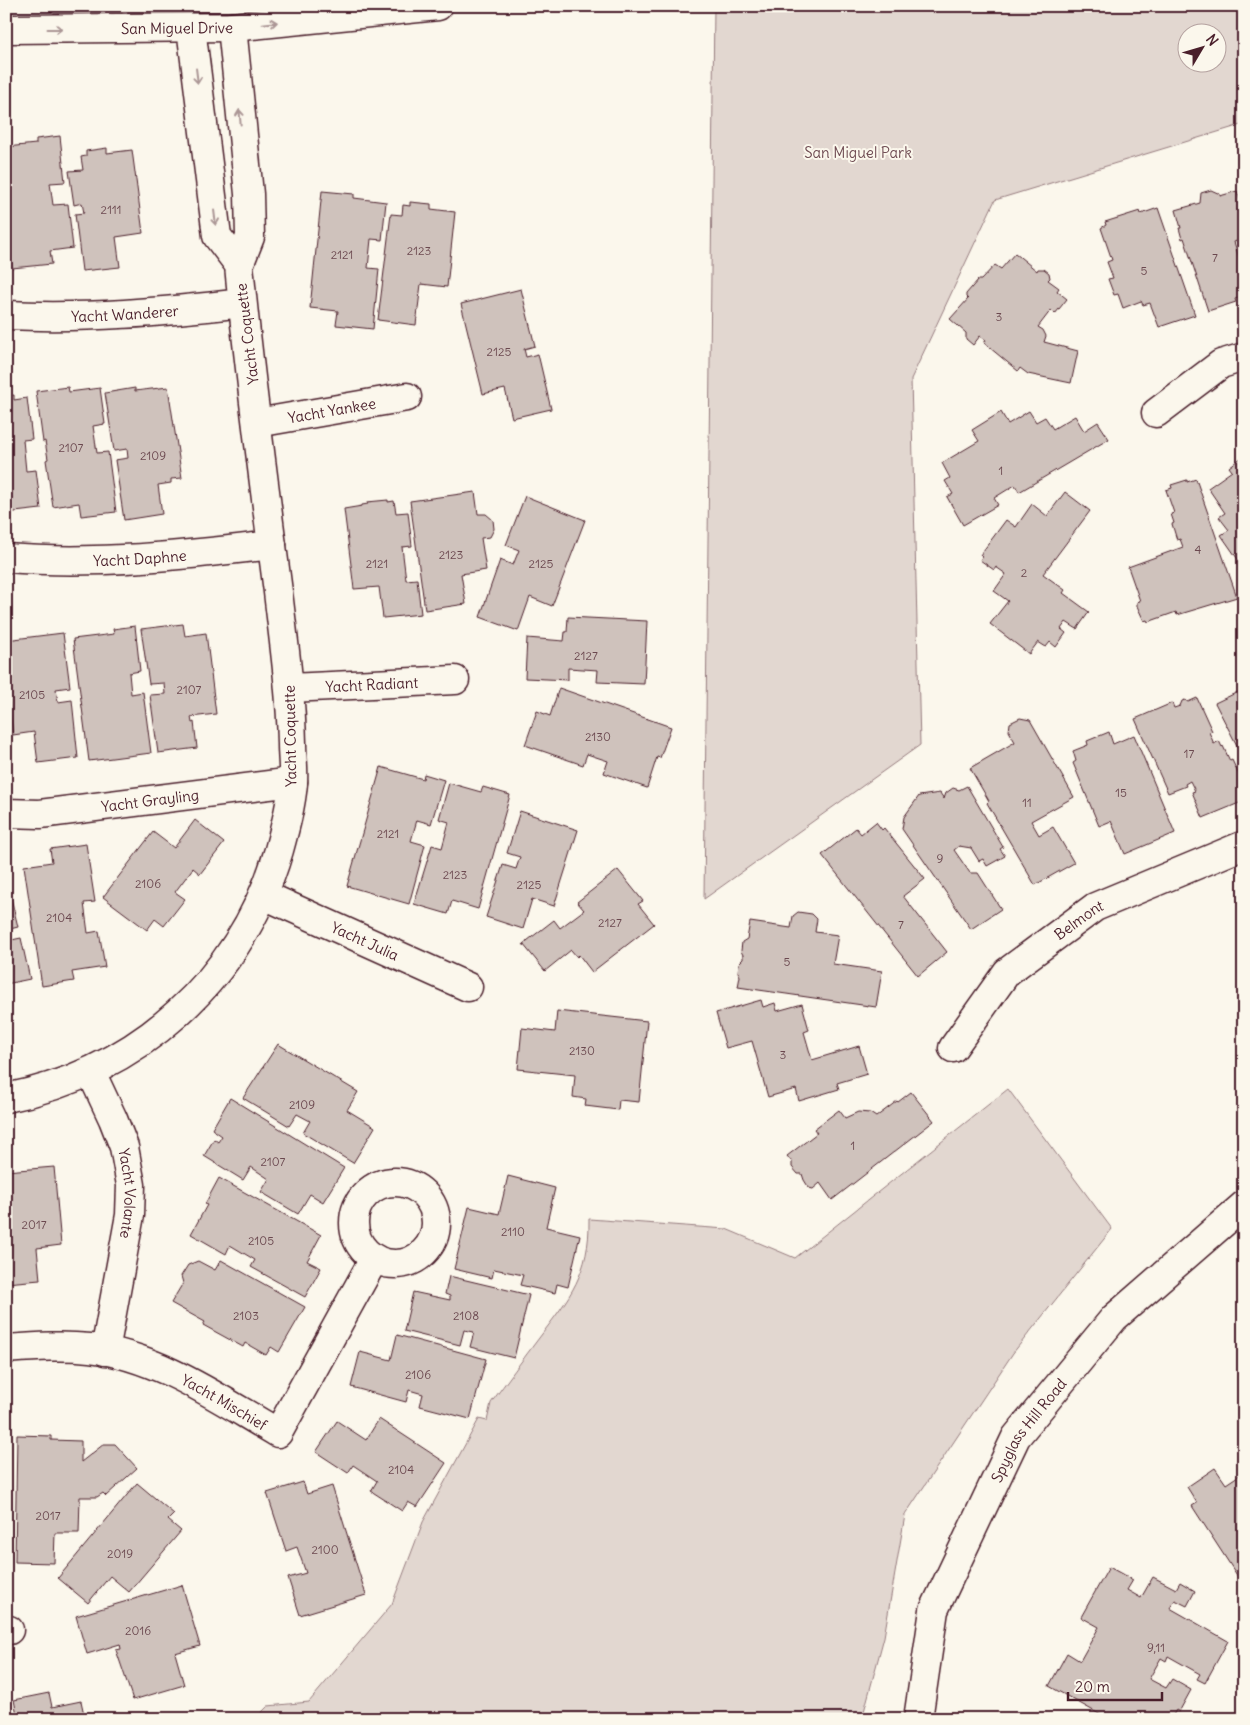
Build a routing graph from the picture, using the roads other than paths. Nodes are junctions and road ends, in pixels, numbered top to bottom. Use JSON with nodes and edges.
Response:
{"nodes":[{"id":1,"x":438,"y":6,"type":"edge"},
{"id":2,"x":232,"y":27,"type":"junction"},
{"id":3,"x":191,"y":28,"type":"junction"},
{"id":4,"x":6,"y":29,"type":"edge"},
{"id":5,"x":245,"y":166,"type":"junction"},
{"id":6,"x":209,"y":169,"type":"junction"},
{"id":7,"x":239,"y":265,"type":"junction"},
{"id":8,"x":242,"y":303,"type":"junction"},
{"id":9,"x":6,"y":315,"type":"edge"},
{"id":10,"x":1244,"y":357,"type":"edge"},
{"id":11,"x":407,"y":397,"type":"dead end"},
{"id":12,"x":1156,"y":413,"type":"dead end"},
{"id":13,"x":257,"y":423,"type":"junction"},
{"id":14,"x":272,"y":545,"type":"junction"},
{"id":15,"x":6,"y":558,"type":"edge"},
{"id":16,"x":455,"y":680,"type":"dead end"},
{"id":17,"x":290,"y":688,"type":"junction"},
{"id":18,"x":293,"y":782,"type":"junction"},
{"id":19,"x":6,"y":812,"type":"edge"},
{"id":20,"x":1244,"y":844,"type":"edge"},
{"id":21,"x":264,"y":896,"type":"junction"},
{"id":22,"x":468,"y":987,"type":"dead end"},
{"id":23,"x":953,"y":1048,"type":"dead end"},
{"id":24,"x":91,"y":1072,"type":"junction"},
{"id":25,"x":6,"y":1098,"type":"edge"},
{"id":26,"x":1244,"y":1205,"type":"edge"},
{"id":27,"x":374,"y":1260,"type":"dead end"},
{"id":28,"x":6,"y":1349,"type":"edge"},
{"id":29,"x":105,"y":1351,"type":"junction"},
{"id":30,"x":918,"y":1719,"type":"edge"}],
"edges":[{"from":2,"to":1,"type":"street","name":"San Miguel Drive","one_way":true},
{"from":2,"to":3,"type":"street","name":"San Miguel Drive"},
{"from":5,"to":2,"type":"street","name":"Yacht Coquette","one_way":true},
{"from":4,"to":3,"type":"street","name":"San Miguel Drive","one_way":true},
{"from":3,"to":6,"type":"street","name":"Yacht Coquette","one_way":true},
{"from":5,"to":6,"type":"street"},
{"from":5,"to":7,"type":"street","name":"Yacht Coquette"},
{"from":6,"to":7,"type":"street","name":"Yacht Coquette","one_way":true},
{"from":7,"to":8,"type":"street","name":"Yacht Coquette"},
{"from":8,"to":9,"type":"street","name":"Yacht Wanderer"},
{"from":8,"to":13,"type":"street","name":"Yacht Coquette"},
{"from":10,"to":12,"type":"street"},
{"from":11,"to":13,"type":"street","name":"Yacht Yankee"},
{"from":13,"to":14,"type":"street","name":"Yacht Coquette"},
{"from":14,"to":15,"type":"street","name":"Yacht Daphne"},
{"from":14,"to":17,"type":"street","name":"Yacht Coquette"},
{"from":16,"to":17,"type":"street","name":"Yacht Radiant"},
{"from":17,"to":18,"type":"street","name":"Yacht Coquette"},
{"from":18,"to":19,"type":"street","name":"Yacht Grayling"},
{"from":18,"to":21,"type":"street","name":"Yacht Coquette"},
{"from":20,"to":23,"type":"street","name":"Belmont"},
{"from":21,"to":22,"type":"street","name":"Yacht Julia"},
{"from":21,"to":24,"type":"street","name":"Yacht Coquette"},
{"from":24,"to":25,"type":"street","name":"Yacht Coquette"},
{"from":24,"to":29,"type":"street","name":"Yacht Volante"},
{"from":26,"to":30,"type":"street","name":"Spyglass Hill Road"},
{"from":27,"to":29,"type":"street","name":"Yacht Mischief"},
{"from":28,"to":29,"type":"street","name":"Yacht Mischief"}]}
